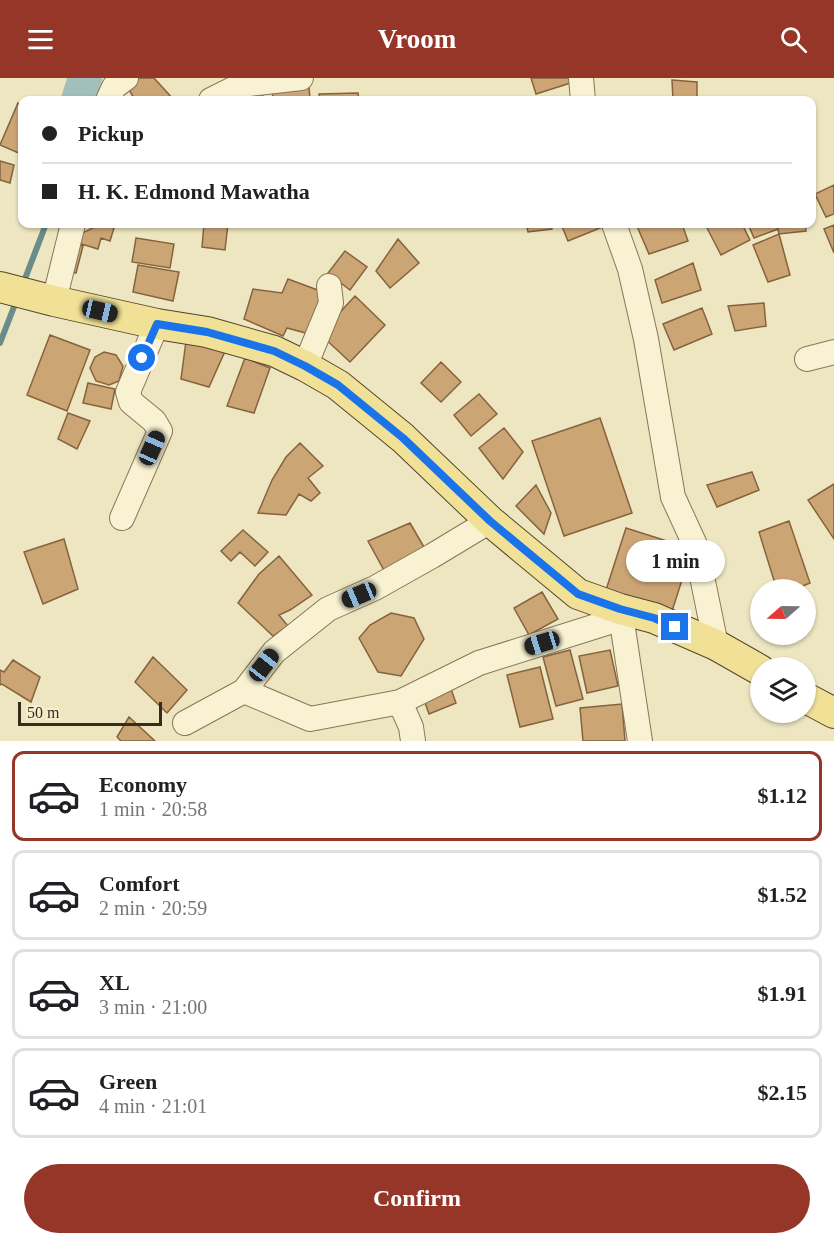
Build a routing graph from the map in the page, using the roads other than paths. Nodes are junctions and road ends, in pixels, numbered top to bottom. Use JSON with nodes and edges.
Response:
{"nodes":[{"id":1,"x":301,"y":78,"type":"edge"},
{"id":2,"x":581,"y":78,"type":"edge"},
{"id":3,"x":219,"y":96,"type":"edge"},
{"id":4,"x":583,"y":96,"type":"edge"},
{"id":5,"x":72,"y":228,"type":"edge"},
{"id":6,"x":615,"y":228,"type":"edge"},
{"id":7,"x":329,"y":286,"type":"dead end"},
{"id":8,"x":0,"y":287,"type":"edge"},
{"id":9,"x":48,"y":299,"type":"junction"},
{"id":10,"x":157,"y":324,"type":"junction"},
{"id":11,"x":834,"y":352,"type":"edge"},
{"id":12,"x":807,"y":359,"type":"dead end"},
{"id":13,"x":305,"y":366,"type":"junction"},
{"id":14,"x":122,"y":518,"type":"dead end"},
{"id":15,"x":490,"y":521,"type":"junction"},
{"id":16,"x":620,"y":609,"type":"junction"},
{"id":17,"x":716,"y":645,"type":"junction"},
{"id":18,"x":750,"y":664,"type":"edge"},
{"id":19,"x":244,"y":691,"type":"junction"},
{"id":20,"x":400,"y":702,"type":"junction"},
{"id":21,"x":816,"y":704,"type":"edge"},
{"id":22,"x":834,"y":714,"type":"edge"},
{"id":23,"x":185,"y":723,"type":"dead end"},
{"id":24,"x":413,"y":741,"type":"edge"},
{"id":25,"x":640,"y":741,"type":"edge"}],
"edges":[{"from":1,"to":3,"type":"street"},
{"from":2,"to":4,"type":"street"},
{"from":5,"to":9,"type":"street"},
{"from":6,"to":17,"type":"street"},
{"from":7,"to":13,"type":"street"},
{"from":8,"to":9,"type":"main road"},
{"from":9,"to":10,"type":"main road"},
{"from":10,"to":13,"type":"main road"},
{"from":10,"to":14,"type":"street"},
{"from":11,"to":12,"type":"street"},
{"from":13,"to":15,"type":"main road"},
{"from":15,"to":16,"type":"main road"},
{"from":15,"to":19,"type":"street"},
{"from":16,"to":17,"type":"main road"},
{"from":16,"to":20,"type":"street"},
{"from":16,"to":25,"type":"street"},
{"from":17,"to":18,"type":"main road"},
{"from":19,"to":20,"type":"street"},
{"from":19,"to":23,"type":"street"},
{"from":20,"to":24,"type":"street"},
{"from":21,"to":22,"type":"main road"}]}
